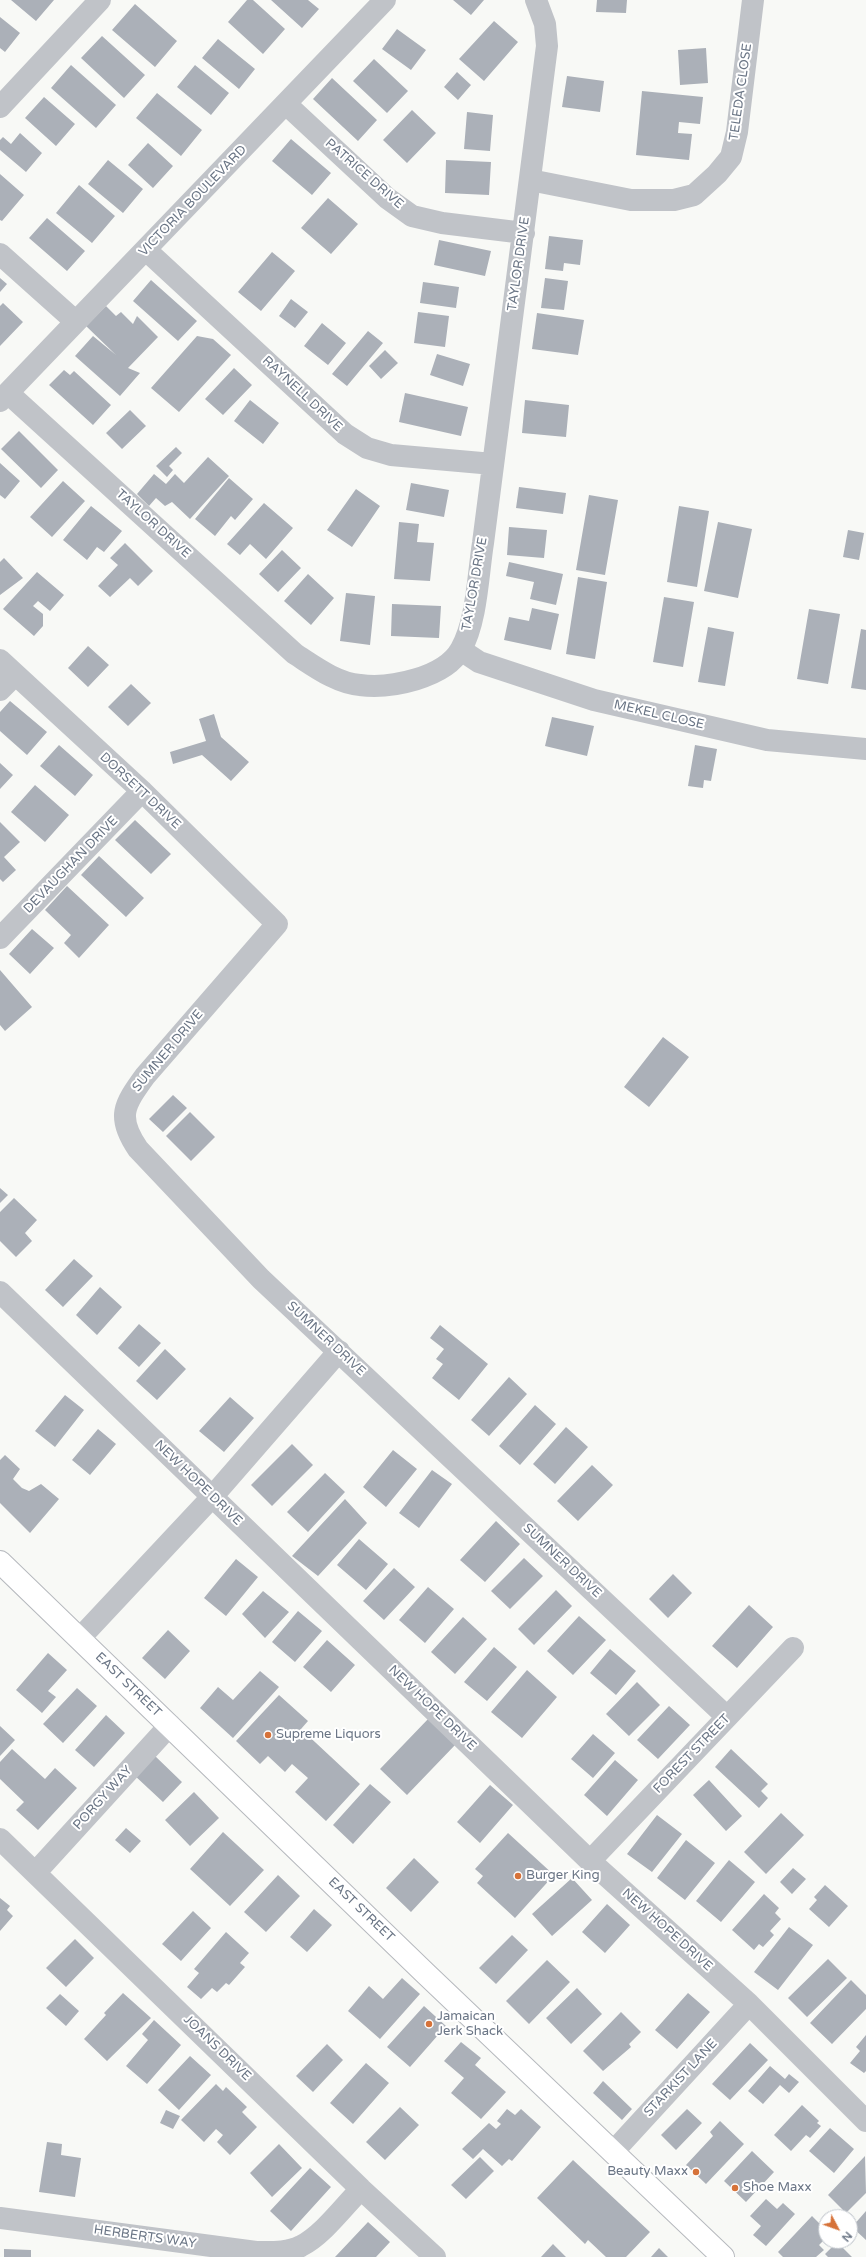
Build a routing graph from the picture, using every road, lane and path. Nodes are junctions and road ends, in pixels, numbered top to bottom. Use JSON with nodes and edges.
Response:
{"nodes":[{"id":1,"x":100,"y":0,"type":"edge"},
{"id":2,"x":385,"y":0,"type":"edge"},
{"id":3,"x":536,"y":0,"type":"edge"},
{"id":4,"x":753,"y":0,"type":"edge"},
{"id":5,"x":286,"y":104,"type":"junction"},
{"id":6,"x":0,"y":107,"type":"edge"},
{"id":7,"x":530,"y":180,"type":"junction"},
{"id":8,"x":524,"y":233,"type":"junction"},
{"id":9,"x":146,"y":250,"type":"junction"},
{"id":10,"x":0,"y":254,"type":"edge"},
{"id":11,"x":75,"y":321,"type":"junction"},
{"id":12,"x":4,"y":397,"type":"edge"},
{"id":13,"x":492,"y":464,"type":"junction"},
{"id":14,"x":461,"y":650,"type":"junction"},
{"id":15,"x":5,"y":675,"type":"edge"},
{"id":16,"x":866,"y":749,"type":"edge"},
{"id":17,"x":142,"y":792,"type":"junction"},
{"id":18,"x":277,"y":924,"type":"joint"},
{"id":19,"x":0,"y":938,"type":"edge"},
{"id":20,"x":0,"y":1292,"type":"edge"},
{"id":21,"x":338,"y":1351,"type":"junction"},
{"id":22,"x":212,"y":1497,"type":"junction"},
{"id":23,"x":0,"y":1562,"type":"edge"},
{"id":24,"x":80,"y":1638,"type":"junction"},
{"id":25,"x":793,"y":1648,"type":"dead end"},
{"id":26,"x":728,"y":1717,"type":"junction"},
{"id":27,"x":170,"y":1725,"type":"junction"},
{"id":28,"x":0,"y":1839,"type":"edge"},
{"id":29,"x":590,"y":1861,"type":"junction"},
{"id":30,"x":36,"y":1872,"type":"junction"},
{"id":31,"x":749,"y":2004,"type":"junction"},
{"id":32,"x":866,"y":2121,"type":"edge"},
{"id":33,"x":613,"y":2152,"type":"junction"},
{"id":34,"x":361,"y":2189,"type":"junction"},
{"id":35,"x":0,"y":2218,"type":"edge"},
{"id":36,"x":435,"y":2257,"type":"edge"},
{"id":37,"x":723,"y":2257,"type":"edge"}],
"edges":[{"from":1,"to":6,"type":"street"},
{"from":2,"to":5,"type":"street","name":"VICTORIA BOULEVARD"},
{"from":3,"to":7,"type":"street","name":"TAYLOR DRIVE"},
{"from":4,"to":7,"type":"street","name":"TELEDA CLOSE"},
{"from":5,"to":8,"type":"street","name":"PATRICE DRIVE"},
{"from":5,"to":9,"type":"street","name":"VICTORIA BOULEVARD"},
{"from":7,"to":8,"type":"street","name":"TAYLOR DRIVE"},
{"from":8,"to":13,"type":"street","name":"TAYLOR DRIVE"},
{"from":9,"to":11,"type":"street","name":"VICTORIA BOULEVARD"},
{"from":9,"to":13,"type":"street","name":"RAYNELL DRIVE"},
{"from":10,"to":11,"type":"street"},
{"from":11,"to":12,"type":"street","name":"VICTORIA BOULEVARD"},
{"from":12,"to":14,"type":"street","name":"TAYLOR DRIVE"},
{"from":13,"to":14,"type":"street","name":"TAYLOR DRIVE"},
{"from":14,"to":16,"type":"street","name":"MEKEL CLOSE"},
{"from":15,"to":17,"type":"street","name":"DORSETT DRIVE"},
{"from":17,"to":18,"type":"street","name":"DORSETT DRIVE"},
{"from":17,"to":19,"type":"street","name":"DEVAUGHAN DRIVE"},
{"from":18,"to":21,"type":"street","name":"SUMNER DRIVE"},
{"from":20,"to":22,"type":"street","name":"NEW HOPE DRIVE"},
{"from":21,"to":22,"type":"street"},
{"from":21,"to":26,"type":"street","name":"SUMNER DRIVE"},
{"from":22,"to":24,"type":"street"},
{"from":22,"to":29,"type":"street","name":"NEW HOPE DRIVE"},
{"from":23,"to":24,"type":"main road","name":"EAST STREET"},
{"from":24,"to":27,"type":"main road","name":"EAST STREET"},
{"from":25,"to":26,"type":"street","name":"FOREST STREET"},
{"from":26,"to":29,"type":"street","name":"FOREST STREET"},
{"from":27,"to":30,"type":"street","name":"PORGY WAY"},
{"from":27,"to":33,"type":"main road","name":"EAST STREET"},
{"from":28,"to":30,"type":"street","name":"JOANS DRIVE"},
{"from":29,"to":31,"type":"street","name":"NEW HOPE DRIVE"},
{"from":30,"to":34,"type":"street","name":"JOANS DRIVE"},
{"from":31,"to":32,"type":"street","name":"NEW HOPE DRIVE"},
{"from":31,"to":33,"type":"street","name":"STARKIST LANE"},
{"from":33,"to":37,"type":"main road","name":"EAST STREET"},
{"from":34,"to":35,"type":"street","name":"HERBERTS WAY"},
{"from":34,"to":36,"type":"street","name":"JOANS DRIVE"}]}
